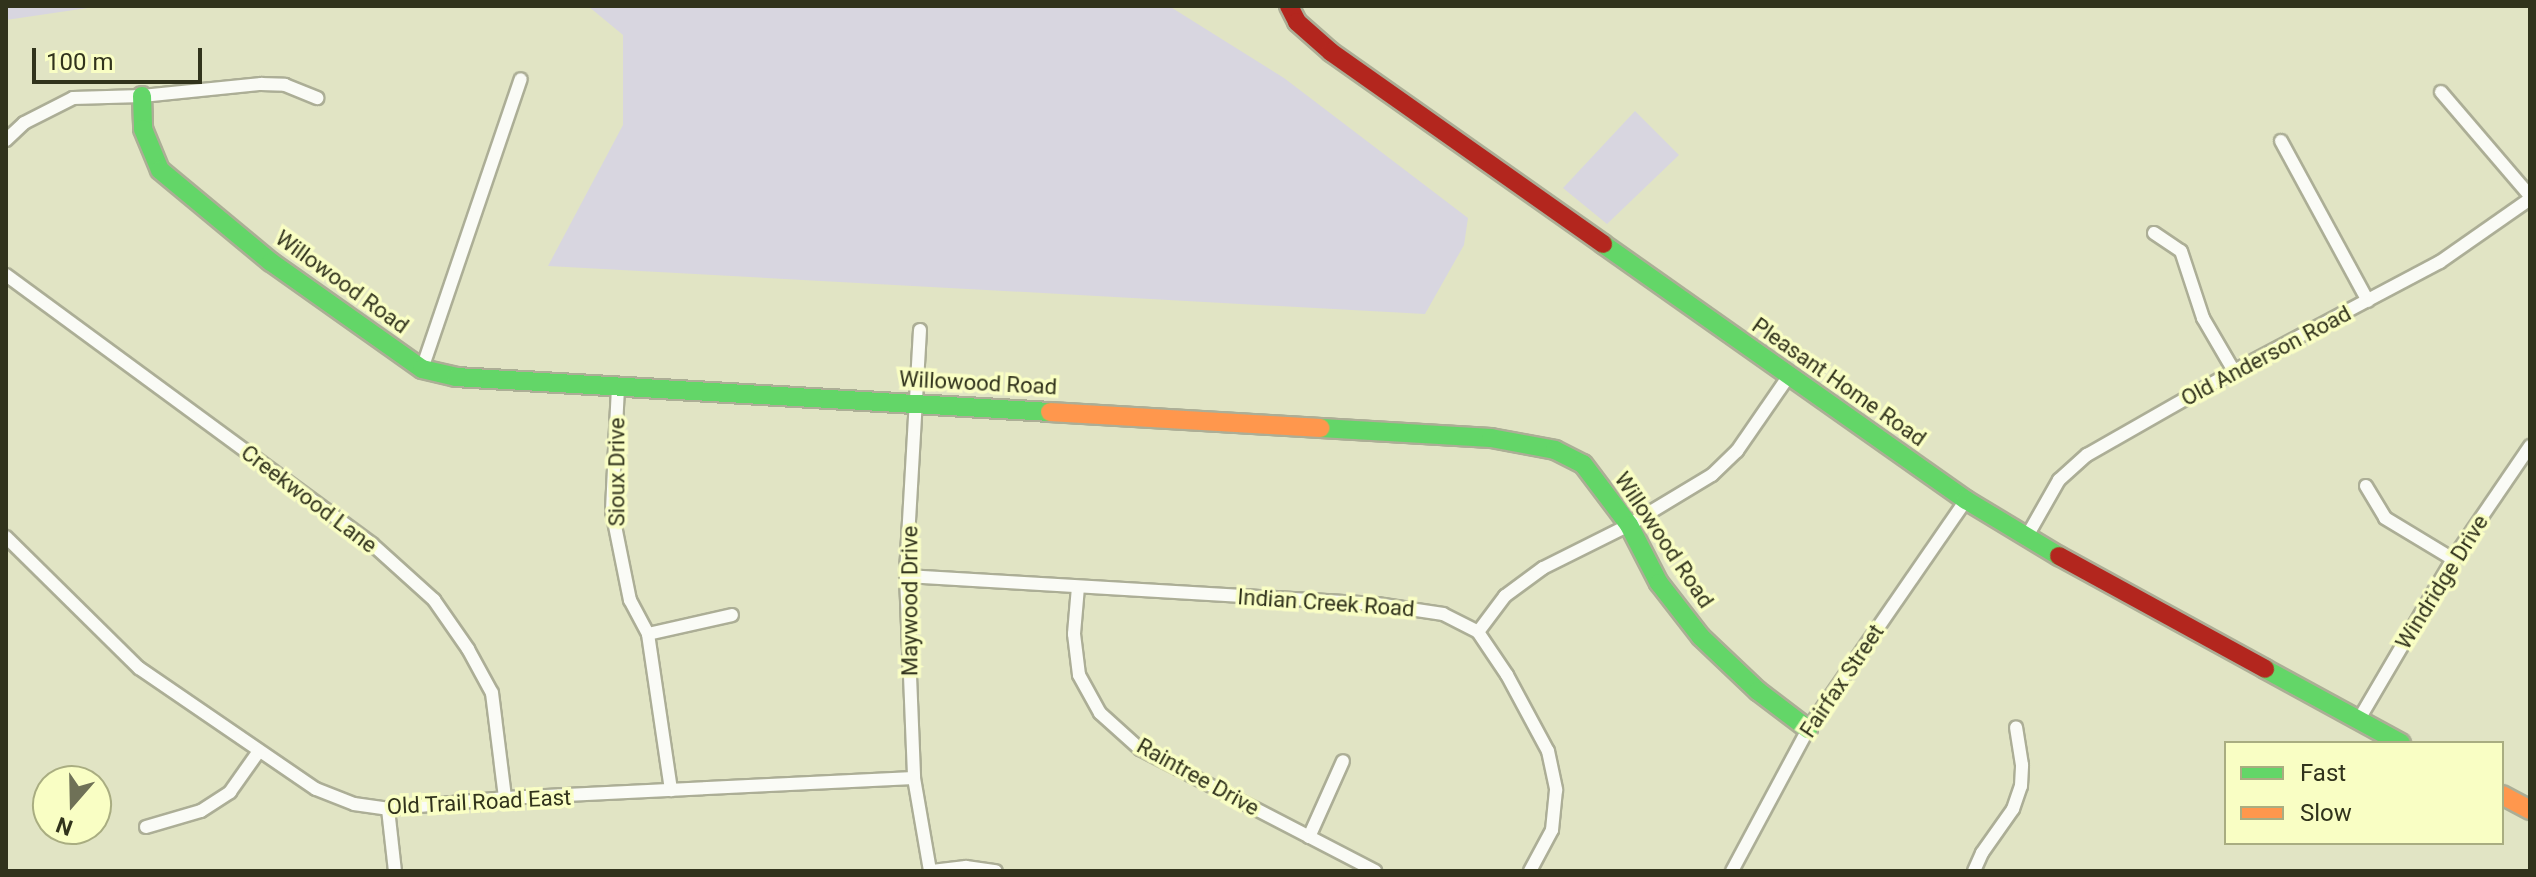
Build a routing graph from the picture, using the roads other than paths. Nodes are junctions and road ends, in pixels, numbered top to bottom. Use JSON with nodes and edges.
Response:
{"nodes":[{"id":1,"x":1289,"y":6,"type":"edge"},
{"id":2,"x":521,"y":79,"type":"dead end"},
{"id":3,"x":2441,"y":92,"type":"dead end"},
{"id":4,"x":142,"y":96,"type":"junction"},
{"id":5,"x":318,"y":98,"type":"dead end"},
{"id":6,"x":6,"y":140,"type":"edge"},
{"id":7,"x":2281,"y":141,"type":"dead end"},
{"id":8,"x":2530,"y":198,"type":"edge"},
{"id":9,"x":2154,"y":233,"type":"dead end"},
{"id":10,"x":6,"y":275,"type":"edge"},
{"id":11,"x":2368,"y":301,"type":"junction"},
{"id":12,"x":920,"y":330,"type":"dead end"},
{"id":13,"x":422,"y":369,"type":"junction"},
{"id":14,"x":2234,"y":371,"type":"junction"},
{"id":15,"x":1788,"y":377,"type":"junction"},
{"id":16,"x":618,"y":387,"type":"junction"},
{"id":17,"x":915,"y":404,"type":"junction"},
{"id":18,"x":2530,"y":446,"type":"edge"},
{"id":19,"x":2366,"y":486,"type":"dead end"},
{"id":20,"x":1966,"y":500,"type":"junction"},
{"id":21,"x":1629,"y":525,"type":"junction"},
{"id":22,"x":6,"y":537,"type":"edge"},
{"id":23,"x":2026,"y":538,"type":"junction"},
{"id":24,"x":2453,"y":559,"type":"junction"},
{"id":25,"x":906,"y":576,"type":"junction"},
{"id":26,"x":1078,"y":587,"type":"junction"},
{"id":27,"x":732,"y":615,"type":"dead end"},
{"id":28,"x":1478,"y":632,"type":"junction"},
{"id":29,"x":648,"y":634,"type":"junction"},
{"id":30,"x":2358,"y":721,"type":"junction"},
{"id":31,"x":2016,"y":727,"type":"dead end"},
{"id":32,"x":1808,"y":729,"type":"junction"},
{"id":33,"x":2397,"y":741,"type":"edge"},
{"id":34,"x":259,"y":751,"type":"junction"},
{"id":35,"x":1343,"y":761,"type":"dead end"},
{"id":36,"x":914,"y":778,"type":"junction"},
{"id":37,"x":671,"y":790,"type":"junction"},
{"id":38,"x":2504,"y":796,"type":"edge"},
{"id":39,"x":505,"y":798,"type":"junction"},
{"id":40,"x":388,"y":809,"type":"junction"},
{"id":41,"x":2530,"y":810,"type":"edge"},
{"id":42,"x":146,"y":827,"type":"dead end"},
{"id":43,"x":1309,"y":837,"type":"junction"},
{"id":44,"x":395,"y":871,"type":"edge"},
{"id":45,"x":931,"y":871,"type":"edge"},
{"id":46,"x":996,"y":871,"type":"edge"},
{"id":47,"x":1375,"y":871,"type":"edge"},
{"id":48,"x":1530,"y":871,"type":"edge"},
{"id":49,"x":1732,"y":871,"type":"edge"},
{"id":50,"x":1974,"y":871,"type":"edge"}],
"edges":[{"from":1,"to":15,"type":"street","name":"Pleasant Home Road"},
{"from":2,"to":13,"type":"street"},
{"from":3,"to":8,"type":"street"},
{"from":4,"to":5,"type":"street"},
{"from":4,"to":6,"type":"street"},
{"from":4,"to":13,"type":"street","name":"Willowood Road"},
{"from":7,"to":11,"type":"street"},
{"from":8,"to":11,"type":"street","name":"Old Anderson Road"},
{"from":9,"to":14,"type":"street"},
{"from":10,"to":39,"type":"street","name":"Creekwood Lane"},
{"from":11,"to":14,"type":"street","name":"Old Anderson Road"},
{"from":12,"to":17,"type":"street","name":"Maywood Drive"},
{"from":13,"to":16,"type":"street","name":"Willowood Road"},
{"from":14,"to":23,"type":"street","name":"Old Anderson Road"},
{"from":15,"to":20,"type":"street","name":"Pleasant Home Road"},
{"from":15,"to":21,"type":"street"},
{"from":16,"to":17,"type":"street","name":"Willowood Road"},
{"from":16,"to":29,"type":"street","name":"Sioux Drive"},
{"from":17,"to":21,"type":"street","name":"Willowood Road"},
{"from":17,"to":25,"type":"street","name":"Maywood Drive"},
{"from":18,"to":24,"type":"street","name":"Windridge Drive"},
{"from":19,"to":24,"type":"street"},
{"from":20,"to":23,"type":"street","name":"Pleasant Home Road"},
{"from":20,"to":32,"type":"street","name":"Fairfax Street"},
{"from":21,"to":28,"type":"street"},
{"from":21,"to":32,"type":"street","name":"Willowood Road"},
{"from":22,"to":34,"type":"street","name":"Old Trail Road East"},
{"from":23,"to":30,"type":"street","name":"Pleasant Home Road"},
{"from":24,"to":30,"type":"street","name":"Windridge Drive"},
{"from":25,"to":26,"type":"street","name":"Indian Creek Road"},
{"from":25,"to":36,"type":"street","name":"Maywood Drive"},
{"from":26,"to":28,"type":"street","name":"Indian Creek Road"},
{"from":26,"to":43,"type":"street","name":"Raintree Drive"},
{"from":27,"to":29,"type":"street"},
{"from":28,"to":48,"type":"street","name":"Indian Creek Road"},
{"from":29,"to":37,"type":"street","name":"Sioux Drive"},
{"from":30,"to":33,"type":"street","name":"Pleasant Home Road"},
{"from":31,"to":50,"type":"street"},
{"from":32,"to":49,"type":"street","name":"Fairfax Street"},
{"from":34,"to":40,"type":"street","name":"Old Trail Road East"},
{"from":34,"to":42,"type":"street"},
{"from":35,"to":43,"type":"street"},
{"from":36,"to":37,"type":"street","name":"Old Trail Road East"},
{"from":36,"to":45,"type":"street","name":"Maywood Drive"},
{"from":37,"to":39,"type":"street","name":"Old Trail Road East"},
{"from":38,"to":41,"type":"street"},
{"from":39,"to":40,"type":"street","name":"Old Trail Road East"},
{"from":40,"to":44,"type":"street"},
{"from":43,"to":47,"type":"street","name":"Raintree Drive"},
{"from":45,"to":46,"type":"street"}]}
